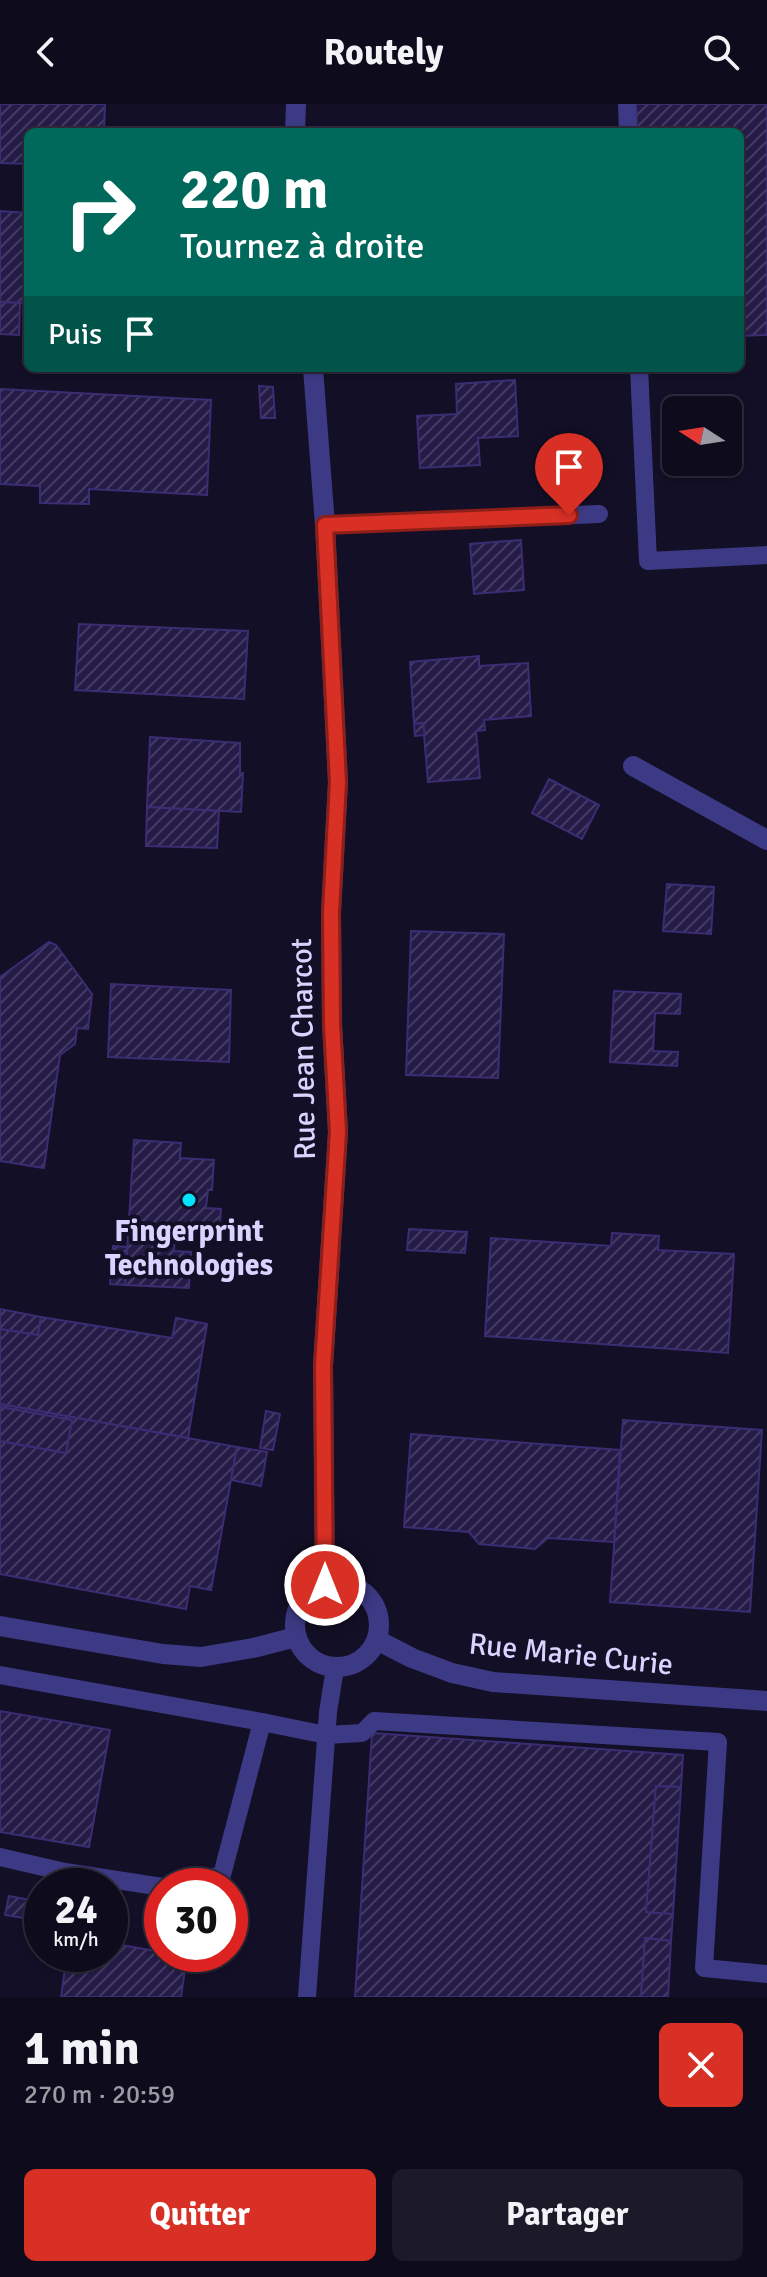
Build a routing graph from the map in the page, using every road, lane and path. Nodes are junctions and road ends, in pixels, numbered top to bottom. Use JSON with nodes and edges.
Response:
{"nodes":[{"id":1,"x":296,"y":104,"type":"edge"},
{"id":2,"x":627,"y":104,"type":"edge"},
{"id":3,"x":295,"y":128,"type":"edge"},
{"id":4,"x":628,"y":128,"type":"edge"},
{"id":5,"x":313,"y":372,"type":"edge"},
{"id":6,"x":639,"y":372,"type":"edge"},
{"id":7,"x":599,"y":514,"type":"dead end"},
{"id":8,"x":325,"y":525,"type":"junction"},
{"id":9,"x":767,"y":555,"type":"edge"},
{"id":10,"x":633,"y":766,"type":"dead end"},
{"id":11,"x":767,"y":840,"type":"edge"},
{"id":12,"x":325,"y":1585,"type":"junction"},
{"id":13,"x":0,"y":1626,"type":"edge"},
{"id":14,"x":296,"y":1637,"type":"junction"},
{"id":15,"x":377,"y":1640,"type":"junction"},
{"id":16,"x":335,"y":1668,"type":"junction"},
{"id":17,"x":0,"y":1675,"type":"edge"},
{"id":18,"x":767,"y":1701,"type":"edge"},
{"id":19,"x":262,"y":1722,"type":"junction"},
{"id":20,"x":326,"y":1735,"type":"junction"},
{"id":21,"x":0,"y":1857,"type":"edge"},
{"id":22,"x":224,"y":1868,"type":"edge"},
{"id":23,"x":144,"y":1884,"type":"edge"},
{"id":24,"x":767,"y":1974,"type":"edge"},
{"id":25,"x":307,"y":1997,"type":"edge"}],
"edges":[{"from":1,"to":3,"type":"street"},
{"from":2,"to":4,"type":"lane"},
{"from":5,"to":8,"type":"street","name":"Rue Jean Charcot"},
{"from":6,"to":9,"type":"lane"},
{"from":7,"to":8,"type":"lane"},
{"from":8,"to":12,"type":"street","name":"Rue Jean Charcot"},
{"from":10,"to":11,"type":"street"},
{"from":12,"to":14,"type":"street"},
{"from":12,"to":15,"type":"street"},
{"from":13,"to":14,"type":"street"},
{"from":14,"to":16,"type":"street"},
{"from":15,"to":16,"type":"street"},
{"from":15,"to":18,"type":"street","name":"Rue Marie Curie"},
{"from":16,"to":20,"type":"lane"},
{"from":17,"to":19,"type":"lane"},
{"from":19,"to":20,"type":"lane"},
{"from":19,"to":22,"type":"lane"},
{"from":20,"to":24,"type":"lane"},
{"from":20,"to":25,"type":"lane"},
{"from":21,"to":23,"type":"lane"}]}
